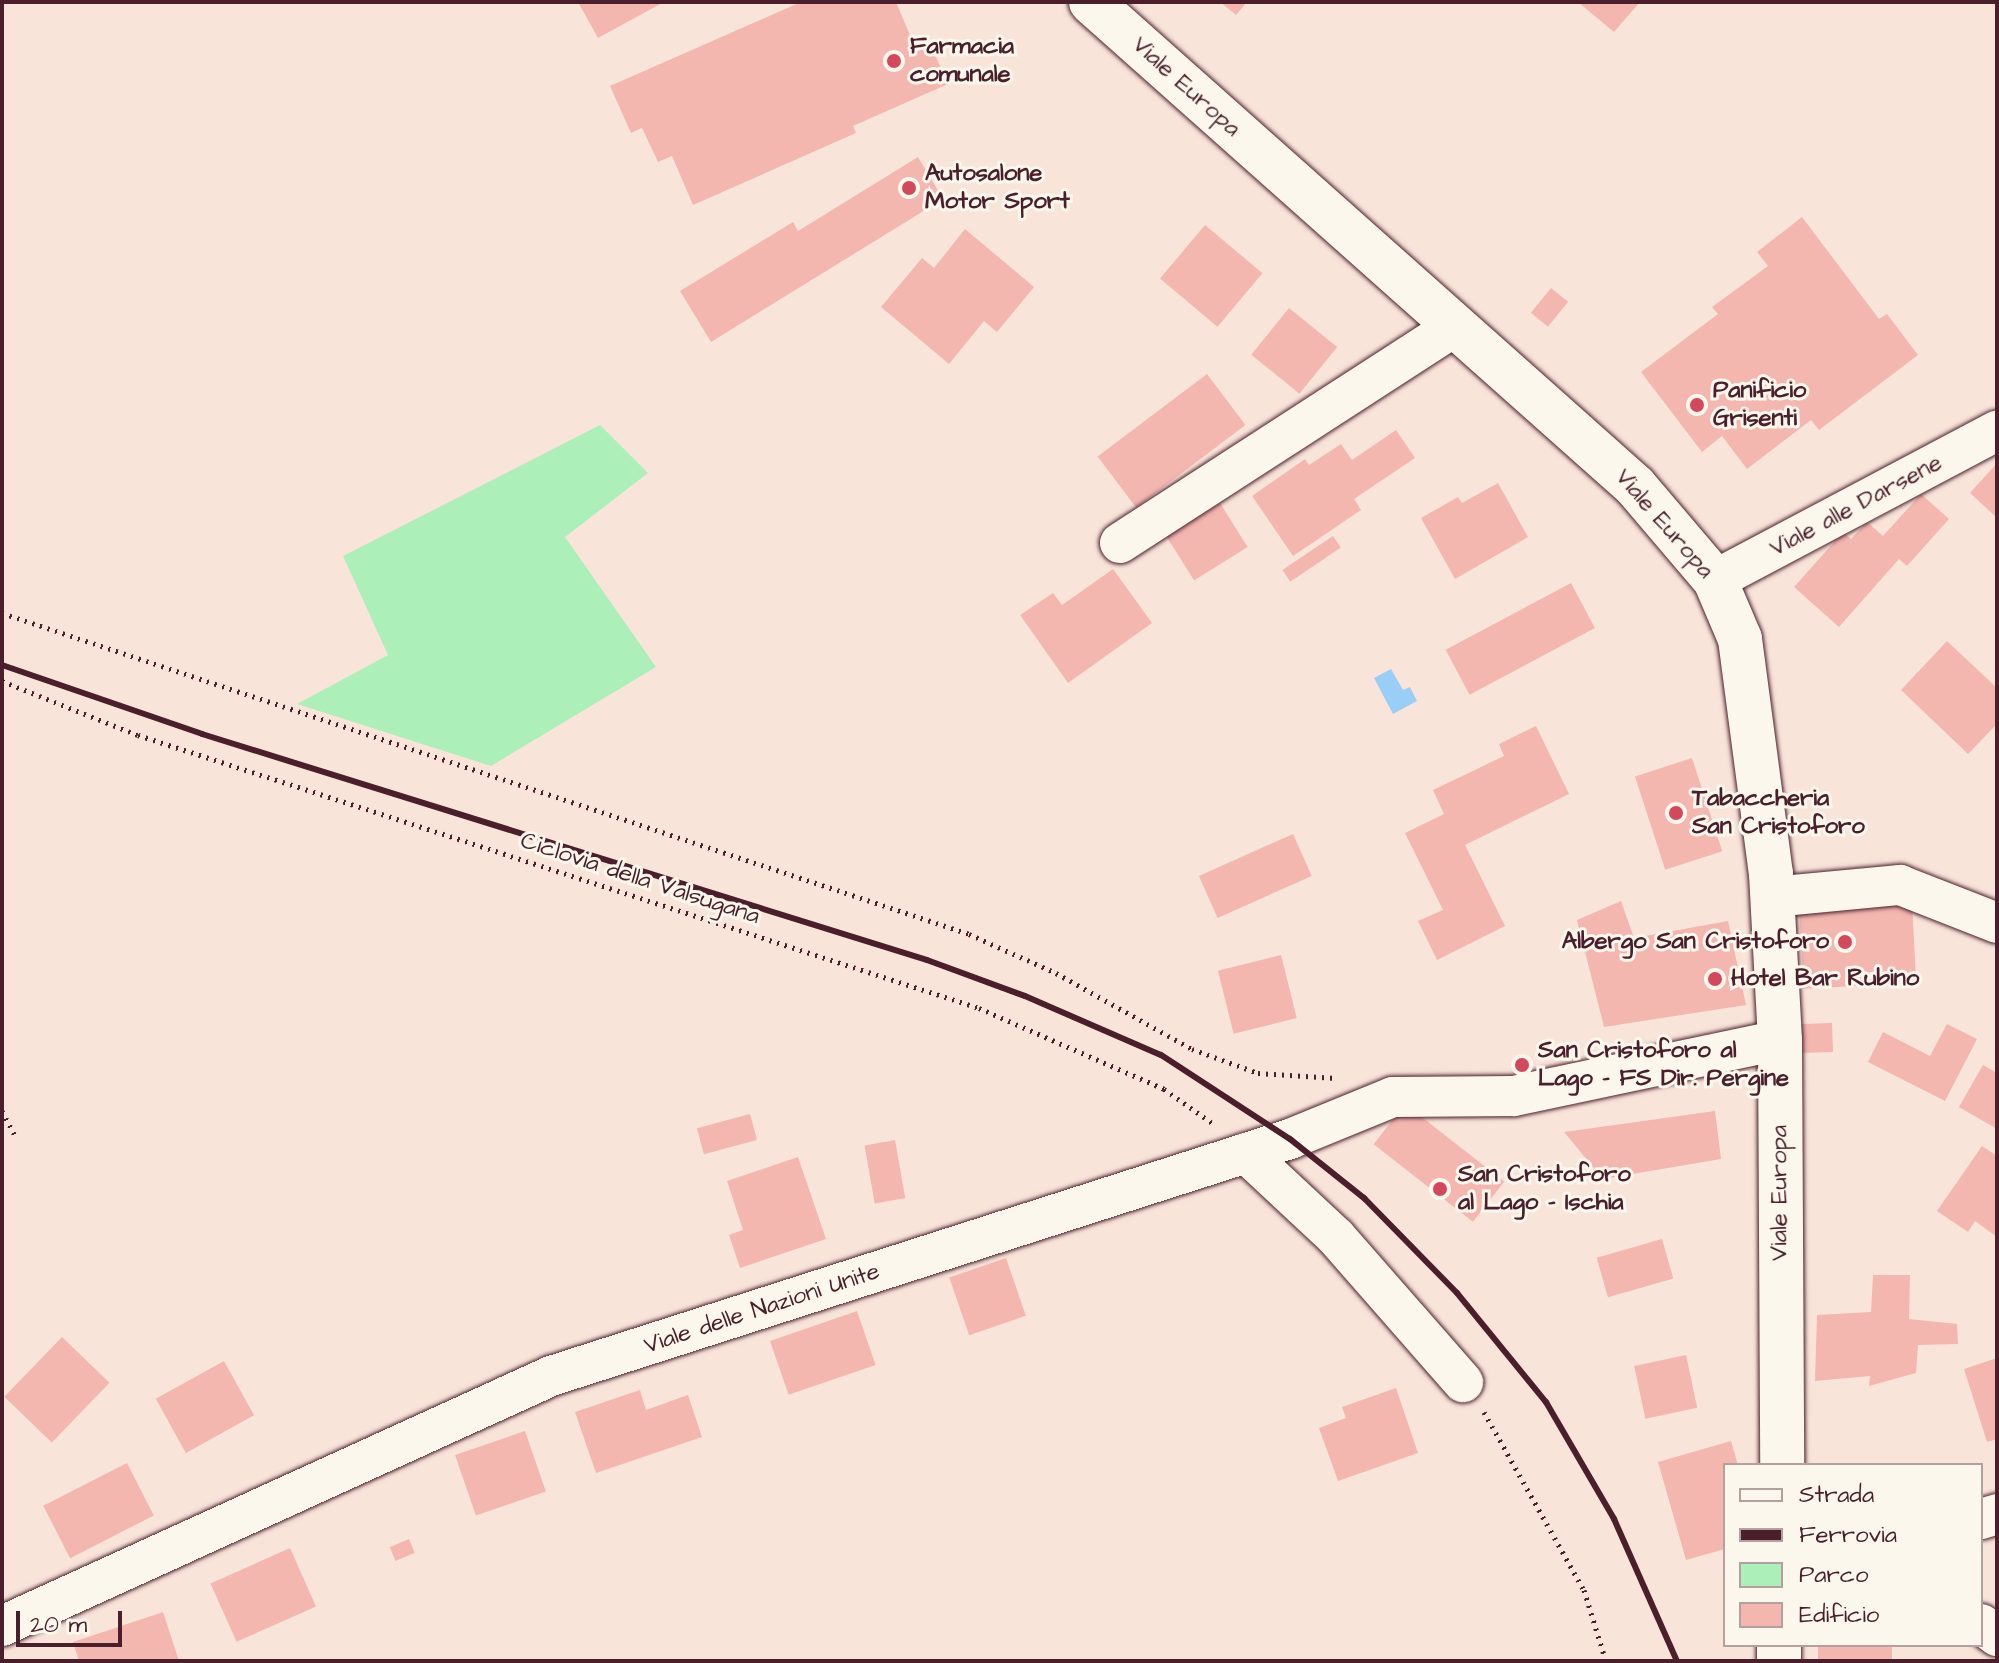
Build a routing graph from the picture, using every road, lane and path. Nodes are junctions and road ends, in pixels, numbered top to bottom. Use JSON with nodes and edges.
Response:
{"nodes":[{"id":1,"x":1091,"y":2,"type":"edge"},
{"id":2,"x":1455,"y":326,"type":"junction"},
{"id":3,"x":1997,"y":431,"type":"edge"},
{"id":4,"x":1120,"y":543,"type":"dead end"},
{"id":5,"x":1715,"y":580,"type":"junction"},
{"id":6,"x":2,"y":613,"type":"edge"},
{"id":7,"x":2,"y":681,"type":"edge"},
{"id":8,"x":1772,"y":897,"type":"junction"},
{"id":9,"x":1997,"y":923,"type":"edge"},
{"id":10,"x":1780,"y":1040,"type":"junction"},
{"id":11,"x":1393,"y":1097,"type":"junction"},
{"id":12,"x":2,"y":1111,"type":"edge"},
{"id":13,"x":16,"y":1137,"type":"dead end"},
{"id":14,"x":1246,"y":1153,"type":"junction"},
{"id":15,"x":1463,"y":1382,"type":"joint"},
{"id":16,"x":1782,"y":1463,"type":"edge"},
{"id":17,"x":2,"y":1626,"type":"edge"},
{"id":18,"x":1606,"y":1661,"type":"edge"}],
"edges":[{"from":1,"to":2,"type":"main road","name":"Viale Europa"},
{"from":2,"to":4,"type":"street"},
{"from":2,"to":5,"type":"main road","name":"Viale Europa"},
{"from":3,"to":5,"type":"street","name":"Viale alle Darsene"},
{"from":5,"to":8,"type":"main road","name":"Viale Europa"},
{"from":6,"to":11,"type":"path"},
{"from":7,"to":14,"type":"path","name":"Ciclovia della Valsugana"},
{"from":8,"to":9,"type":"street"},
{"from":8,"to":10,"type":"main road","name":"Viale Europa"},
{"from":10,"to":11,"type":"street"},
{"from":10,"to":16,"type":"main road","name":"Viale Europa"},
{"from":11,"to":14,"type":"street","name":"Viale delle Nazioni Unite"},
{"from":12,"to":13,"type":"path"},
{"from":14,"to":15,"type":"street"},
{"from":14,"to":17,"type":"street","name":"Viale delle Nazioni Unite"},
{"from":15,"to":18,"type":"path"}]}
